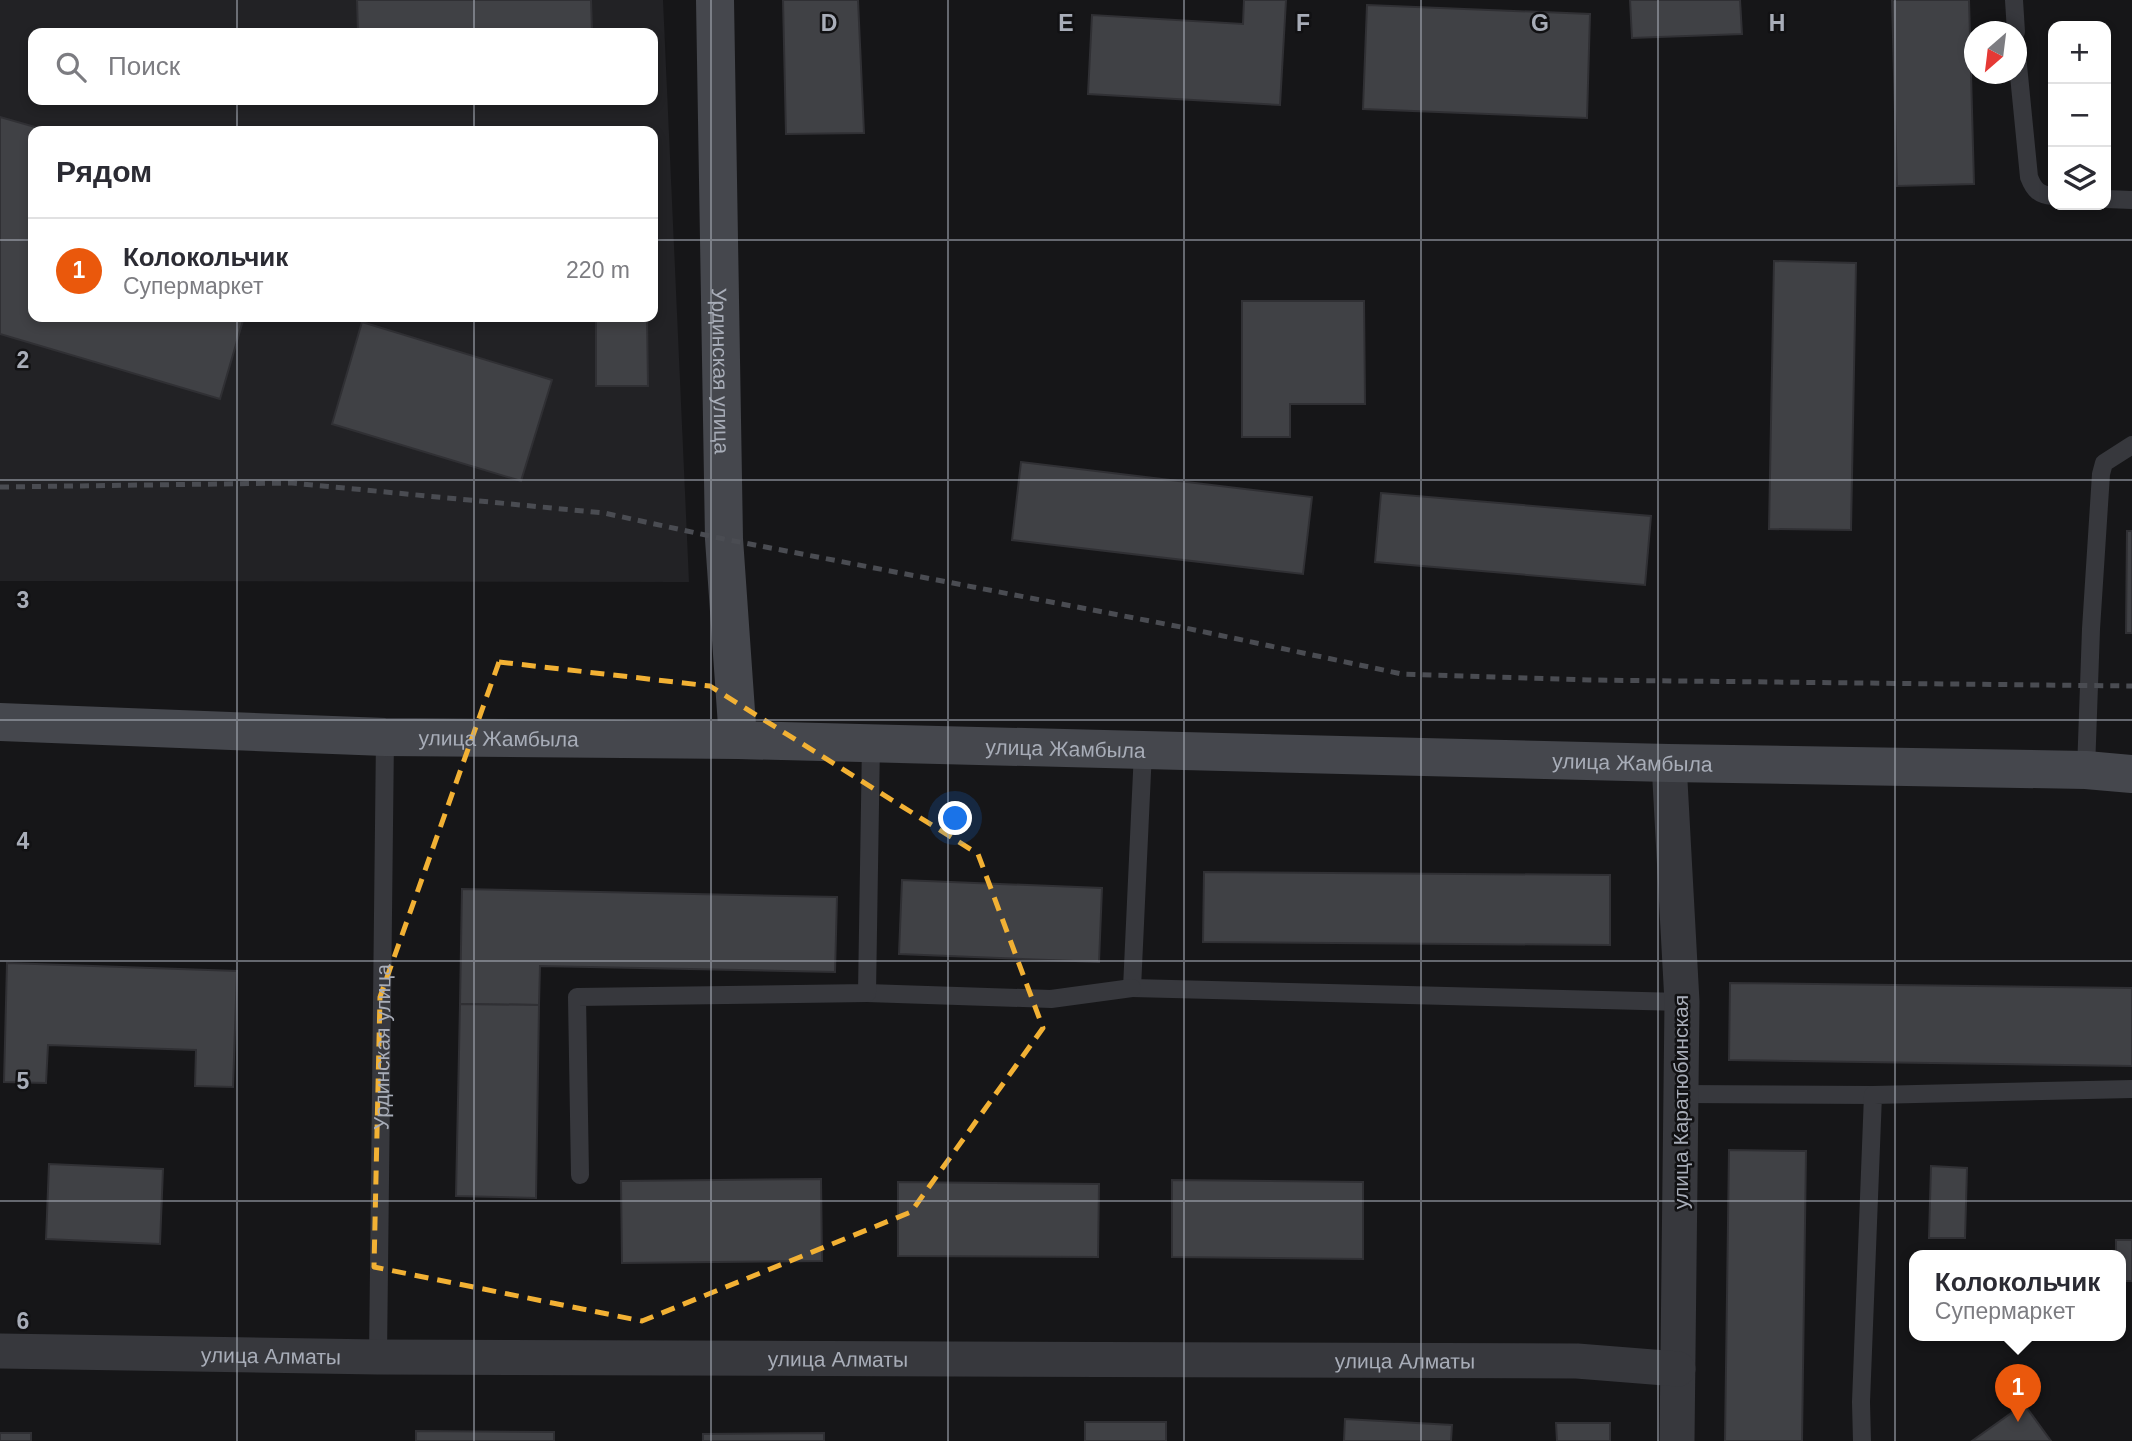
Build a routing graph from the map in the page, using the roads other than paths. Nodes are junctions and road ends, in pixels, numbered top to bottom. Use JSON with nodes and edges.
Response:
{"nodes":[{"id":1,"x":715,"y":0,"type":"edge"},
{"id":2,"x":2014,"y":0,"type":"edge"},
{"id":3,"x":2015,"y":21,"type":"edge"},
{"id":4,"x":2021,"y":84,"type":"edge"},
{"id":5,"x":2048,"y":195,"type":"edge"},
{"id":6,"x":2111,"y":199,"type":"edge"},
{"id":7,"x":2132,"y":200,"type":"edge"},
{"id":8,"x":2132,"y":445,"type":"edge"},
{"id":9,"x":0,"y":722,"type":"edge"},
{"id":10,"x":385,"y":737,"type":"junction"},
{"id":11,"x":738,"y":740,"type":"junction"},
{"id":12,"x":871,"y":742,"type":"junction"},
{"id":13,"x":1143,"y":751,"type":"junction"},
{"id":14,"x":1668,"y":763,"type":"junction"},
{"id":15,"x":2086,"y":770,"type":"junction"},
{"id":16,"x":2132,"y":774,"type":"edge"},
{"id":17,"x":1132,"y":988,"type":"junction"},
{"id":18,"x":866,"y":993,"type":"junction"},
{"id":19,"x":1682,"y":1002,"type":"junction"},
{"id":20,"x":2132,"y":1089,"type":"edge"},
{"id":21,"x":1681,"y":1094,"type":"junction"},
{"id":22,"x":1873,"y":1096,"type":"junction"},
{"id":23,"x":580,"y":1175,"type":"dead end"},
{"id":24,"x":0,"y":1351,"type":"edge"},
{"id":25,"x":377,"y":1357,"type":"junction"},
{"id":26,"x":1678,"y":1369,"type":"junction"},
{"id":27,"x":1677,"y":1441,"type":"edge"},
{"id":28,"x":1862,"y":1441,"type":"edge"}],
"edges":[{"from":1,"to":11,"type":"street","name":"Урдинская улица"},
{"from":2,"to":3,"type":"lane"},
{"from":4,"to":5,"type":"lane"},
{"from":6,"to":7,"type":"lane"},
{"from":8,"to":15,"type":"lane"},
{"from":9,"to":10,"type":"street","name":"улица Жамбыла"},
{"from":10,"to":11,"type":"street","name":"улица Жамбыла"},
{"from":10,"to":25,"type":"lane","name":"Урдинская улица"},
{"from":11,"to":12,"type":"street","name":"улица Жамбыла"},
{"from":12,"to":13,"type":"street","name":"улица Жамбыла"},
{"from":12,"to":18,"type":"lane"},
{"from":13,"to":14,"type":"street","name":"улица Жамбыла"},
{"from":13,"to":17,"type":"lane"},
{"from":14,"to":15,"type":"street","name":"улица Жамбыла"},
{"from":14,"to":19,"type":"street","name":"улица Каратюбинская"},
{"from":15,"to":16,"type":"street","name":"улица Жамбыла"},
{"from":17,"to":18,"type":"lane"},
{"from":17,"to":19,"type":"lane"},
{"from":18,"to":23,"type":"lane"},
{"from":19,"to":21,"type":"street","name":"улица Каратюбинская"},
{"from":20,"to":22,"type":"lane"},
{"from":21,"to":22,"type":"lane"},
{"from":21,"to":26,"type":"street","name":"улица Каратюбинская"},
{"from":22,"to":28,"type":"lane"},
{"from":24,"to":25,"type":"street","name":"улица Алматы"},
{"from":25,"to":26,"type":"street","name":"улица Алматы"},
{"from":26,"to":27,"type":"street","name":"улица Каратюбинская"}]}
